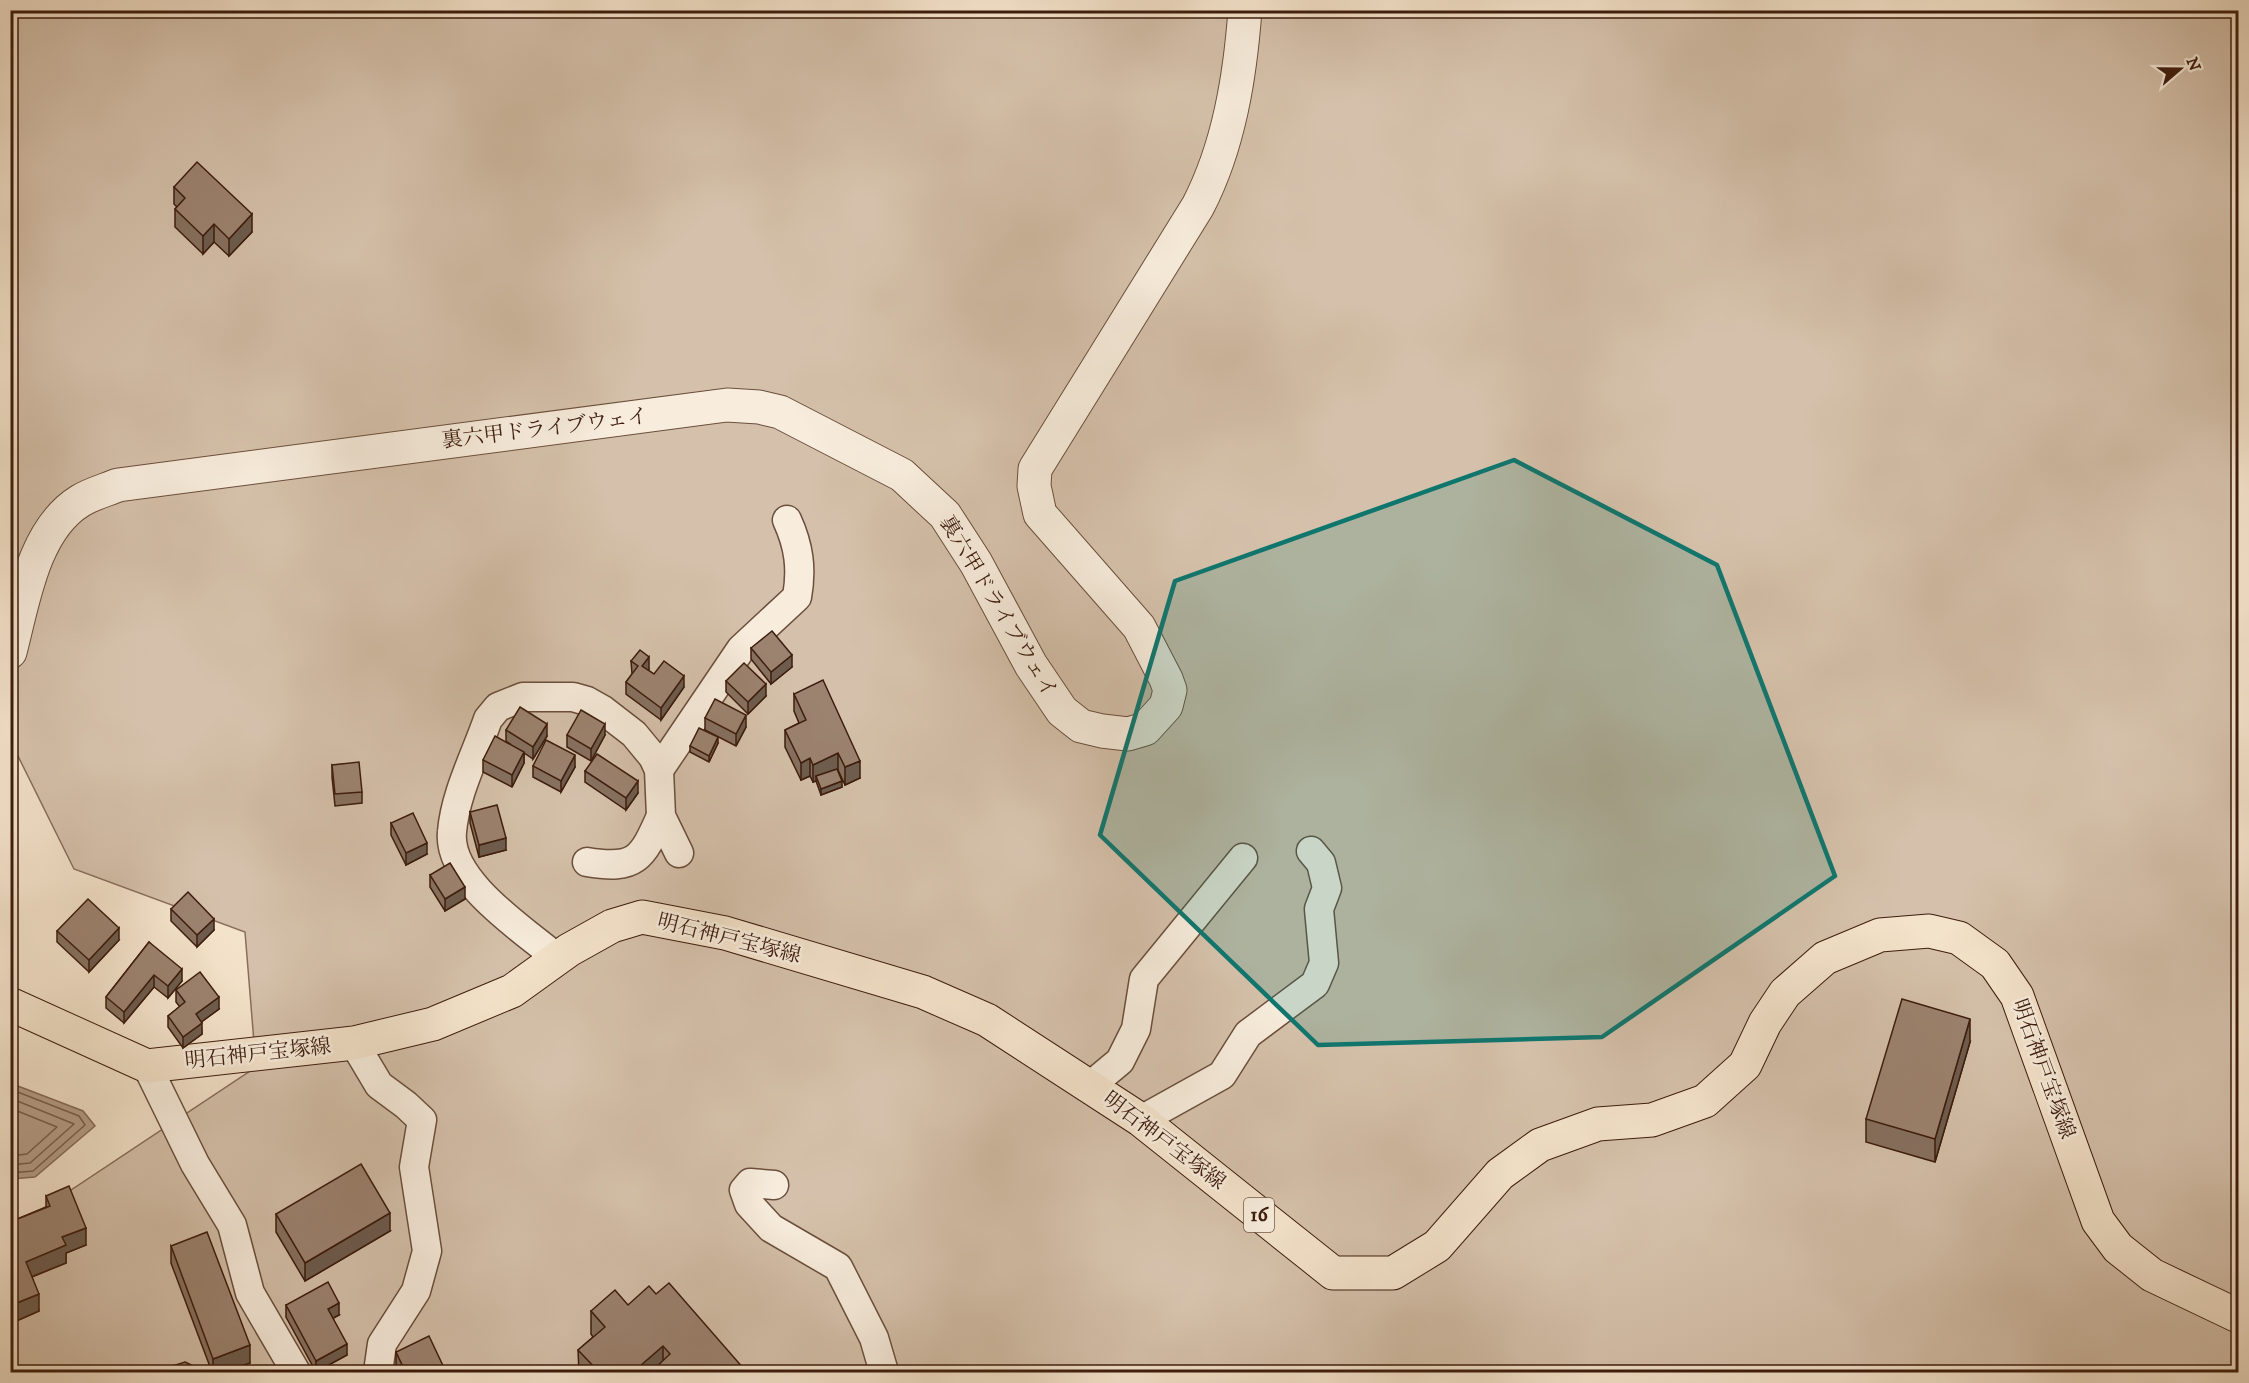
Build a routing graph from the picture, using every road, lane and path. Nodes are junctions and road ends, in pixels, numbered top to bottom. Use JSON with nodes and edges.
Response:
{"nodes":[{"id":1,"x":1245,"y":10,"type":"edge"},
{"id":2,"x":787,"y":520,"type":"dead end"},
{"id":3,"x":10,"y":652,"type":"edge"},
{"id":4,"x":659,"y":770,"type":"junction"},
{"id":5,"x":661,"y":816,"type":"junction"},
{"id":6,"x":1311,"y":851,"type":"dead end"},
{"id":7,"x":679,"y":853,"type":"dead end"},
{"id":8,"x":1243,"y":858,"type":"dead end"},
{"id":9,"x":587,"y":862,"type":"dead end"},
{"id":10,"x":557,"y":958,"type":"junction"},
{"id":11,"x":10,"y":1004,"type":"edge"},
{"id":12,"x":354,"y":1043,"type":"junction"},
{"id":13,"x":147,"y":1066,"type":"junction"},
{"id":14,"x":1090,"y":1086,"type":"junction"},
{"id":15,"x":1141,"y":1120,"type":"junction"},
{"id":16,"x":774,"y":1185,"type":"dead end"},
{"id":17,"x":2238,"y":1316,"type":"edge"},
{"id":18,"x":296,"y":1372,"type":"edge"},
{"id":19,"x":378,"y":1372,"type":"edge"},
{"id":20,"x":884,"y":1372,"type":"edge"}],
"edges":[{"from":1,"to":3,"type":"street","name":"裏六甲ドライブウェイ"},
{"from":2,"to":4,"type":"street"},
{"from":4,"to":5,"type":"street"},
{"from":4,"to":10,"type":"street"},
{"from":5,"to":7,"type":"street"},
{"from":5,"to":9,"type":"street"},
{"from":6,"to":15,"type":"street"},
{"from":8,"to":14,"type":"street"},
{"from":10,"to":12,"type":"main road","name":"明石神戸宝塚線","number":"16"},
{"from":10,"to":14,"type":"main road","name":"明石神戸宝塚線","number":"16"},
{"from":11,"to":13,"type":"main road"},
{"from":12,"to":13,"type":"main road","name":"明石神戸宝塚線","number":"16"},
{"from":12,"to":19,"type":"street"},
{"from":13,"to":18,"type":"street"},
{"from":14,"to":15,"type":"main road","name":"明石神戸宝塚線","number":"16"},
{"from":15,"to":17,"type":"main road","name":"明石神戸宝塚線","number":"16"},
{"from":16,"to":20,"type":"street"}]}
